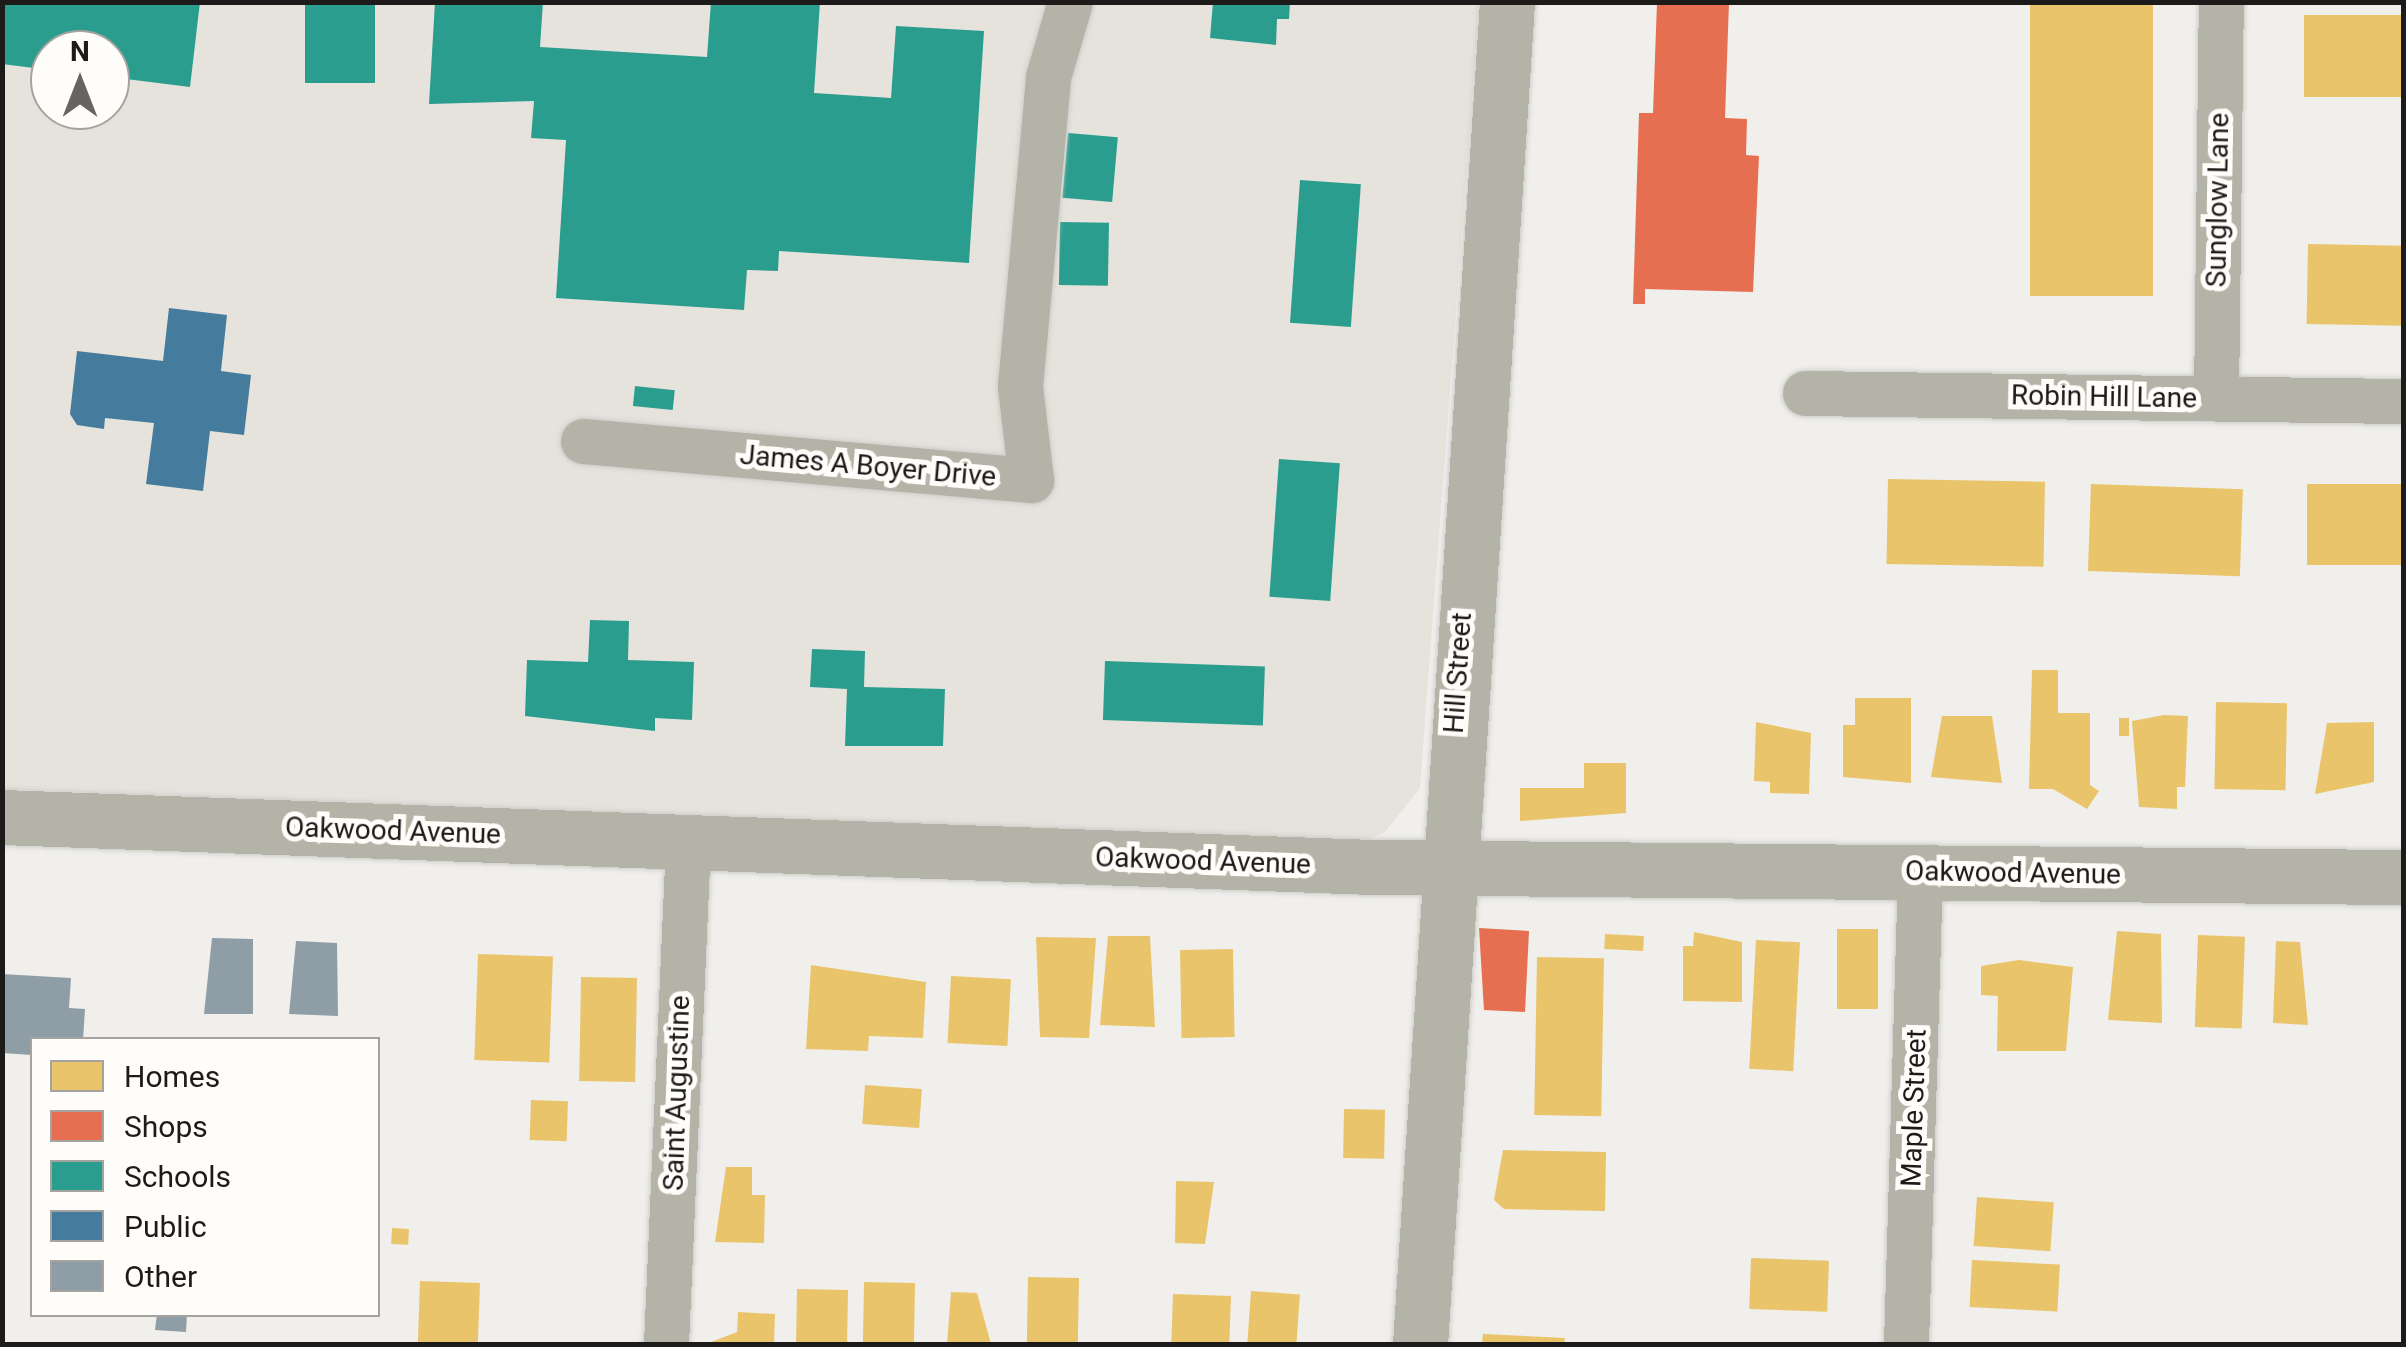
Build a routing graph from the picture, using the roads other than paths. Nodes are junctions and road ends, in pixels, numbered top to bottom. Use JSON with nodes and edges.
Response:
{"nodes":[{"id":1,"x":1070,"y":2,"type":"edge"},
{"id":2,"x":1507,"y":2,"type":"edge"},
{"id":3,"x":2221,"y":2,"type":"edge"},
{"id":4,"x":1805,"y":393,"type":"dead end"},
{"id":5,"x":2216,"y":398,"type":"junction"},
{"id":6,"x":2404,"y":401,"type":"edge"},
{"id":7,"x":583,"y":441,"type":"dead end"},
{"id":8,"x":2,"y":817,"type":"edge"},
{"id":9,"x":688,"y":842,"type":"junction"},
{"id":10,"x":1446,"y":868,"type":"junction"},
{"id":11,"x":1920,"y":872,"type":"junction"},
{"id":12,"x":2404,"y":877,"type":"edge"},
{"id":13,"x":666,"y":1344,"type":"edge"},
{"id":14,"x":1420,"y":1344,"type":"edge"},
{"id":15,"x":1906,"y":1344,"type":"edge"}],
"edges":[{"from":1,"to":7,"type":"street","name":"James A Boyer Drive"},
{"from":2,"to":10,"type":"street","name":"Hill Street"},
{"from":3,"to":5,"type":"street","name":"Sunglow Lane"},
{"from":4,"to":5,"type":"street","name":"Robin Hill Lane"},
{"from":5,"to":6,"type":"street","name":"Robin Hill Lane"},
{"from":8,"to":9,"type":"street","name":"Oakwood Avenue"},
{"from":9,"to":10,"type":"street","name":"Oakwood Avenue"},
{"from":9,"to":13,"type":"street","name":"Saint Augustine"},
{"from":10,"to":11,"type":"street","name":"Oakwood Avenue"},
{"from":10,"to":14,"type":"street","name":"Hill Street"},
{"from":11,"to":12,"type":"street","name":"Oakwood Avenue"},
{"from":11,"to":15,"type":"street","name":"Maple Street"}]}
